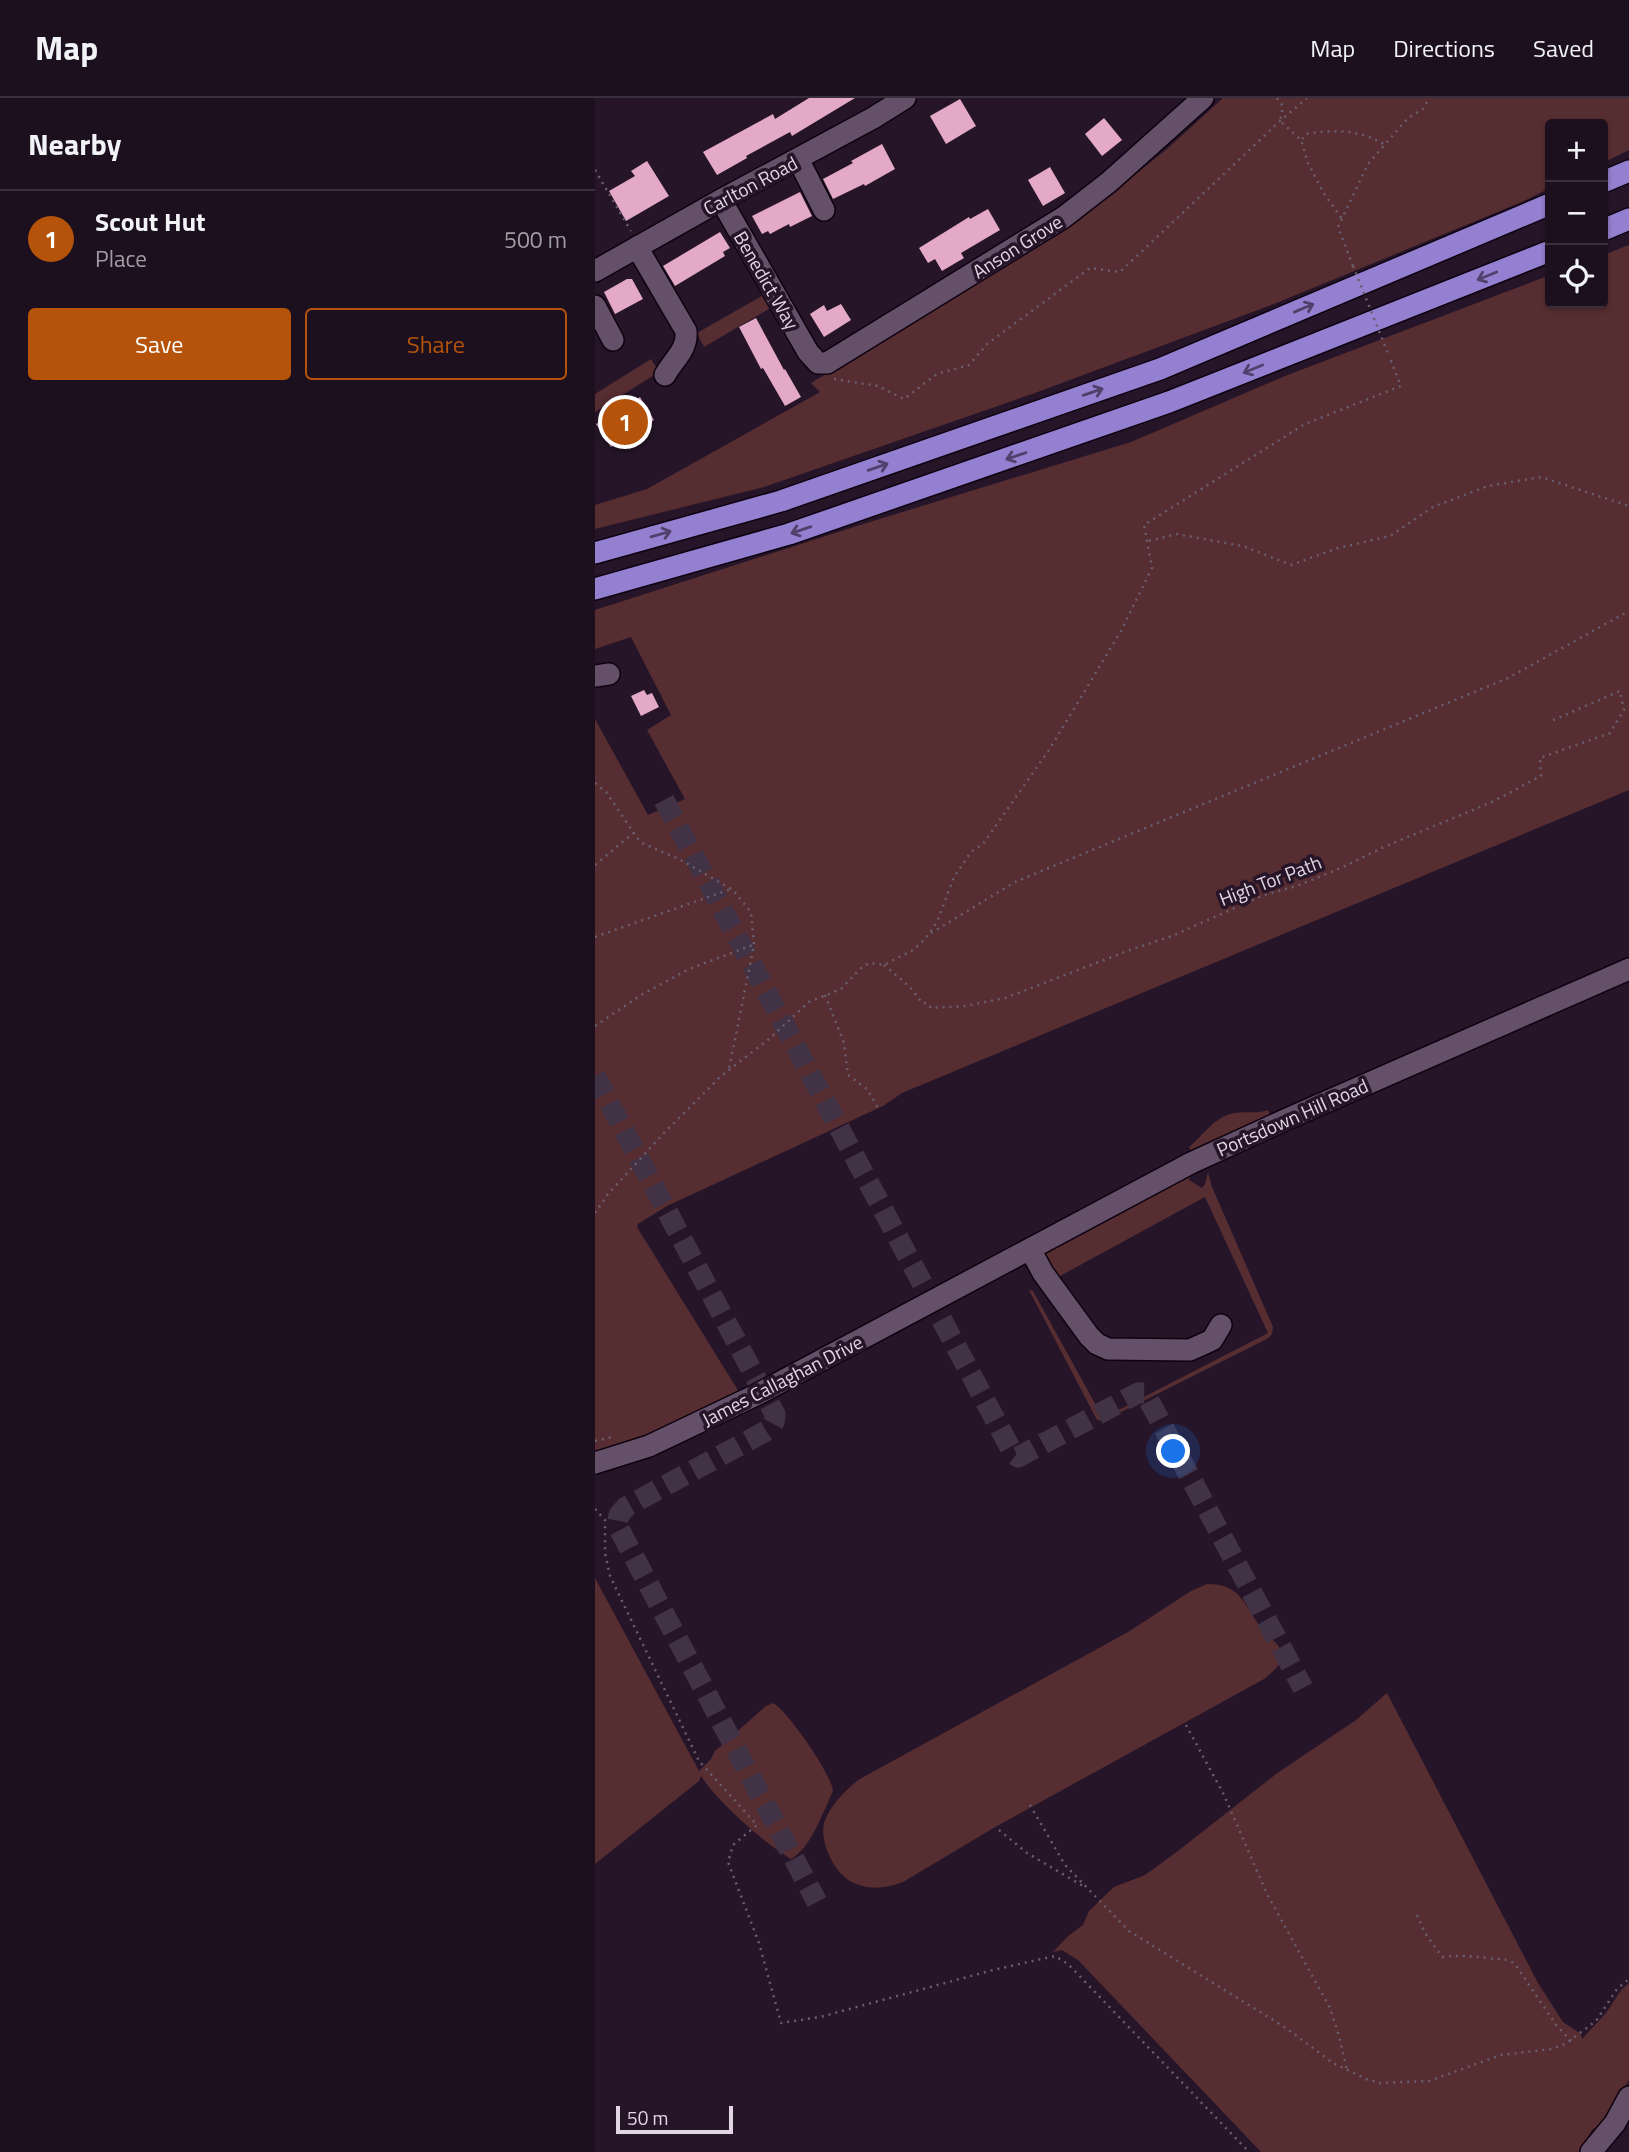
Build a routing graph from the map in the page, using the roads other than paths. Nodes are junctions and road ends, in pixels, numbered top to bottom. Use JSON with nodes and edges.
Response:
{"nodes":[{"id":1,"x":905,"y":98,"type":"edge"},
{"id":2,"x":1203,"y":98,"type":"edge"},
{"id":3,"x":798,"y":159,"type":"junction"},
{"id":4,"x":1629,"y":171,"type":"edge"},
{"id":5,"x":1608,"y":180,"type":"edge"},
{"id":6,"x":721,"y":200,"type":"junction"},
{"id":7,"x":1545,"y":206,"type":"edge"},
{"id":8,"x":824,"y":210,"type":"dead end"},
{"id":9,"x":1629,"y":219,"type":"edge"},
{"id":10,"x":1608,"y":228,"type":"edge"},
{"id":11,"x":638,"y":247,"type":"junction"},
{"id":12,"x":1545,"y":252,"type":"edge"},
{"id":13,"x":595,"y":271,"type":"edge"},
{"id":14,"x":595,"y":306,"type":"edge"},
{"id":15,"x":613,"y":340,"type":"dead end"},
{"id":16,"x":816,"y":361,"type":"joint"},
{"id":17,"x":665,"y":375,"type":"dead end"},
{"id":18,"x":595,"y":553,"type":"edge"},
{"id":19,"x":595,"y":589,"type":"edge"},
{"id":20,"x":1629,"y":969,"type":"edge"},
{"id":21,"x":1030,"y":1249,"type":"junction"},
{"id":22,"x":964,"y":1284,"type":"joint"},
{"id":23,"x":1221,"y":1325,"type":"dead end"},
{"id":24,"x":595,"y":1463,"type":"edge"},
{"id":25,"x":1629,"y":2097,"type":"edge"},
{"id":26,"x":1591,"y":2152,"type":"edge"}],
"edges":[{"from":1,"to":3,"type":"street","name":"Carlton Road"},
{"from":2,"to":16,"type":"street","name":"Anson Grove"},
{"from":3,"to":6,"type":"street","name":"Carlton Road"},
{"from":3,"to":8,"type":"street"},
{"from":4,"to":5,"type":"highway"},
{"from":6,"to":11,"type":"street","name":"Carlton Road"},
{"from":6,"to":16,"type":"street","name":"Benedict Way"},
{"from":18,"to":7,"type":"highway","one_way":true},
{"from":9,"to":10,"type":"highway"},
{"from":11,"to":13,"type":"street","name":"Carlton Road"},
{"from":11,"to":17,"type":"street"},
{"from":12,"to":19,"type":"highway","one_way":true},
{"from":14,"to":15,"type":"street"},
{"from":20,"to":21,"type":"street","name":"Portsdown Hill Road"},
{"from":21,"to":22,"type":"street","name":"Portsdown Hill Road"},
{"from":21,"to":23,"type":"street"},
{"from":22,"to":24,"type":"street","name":"James Callaghan Drive"},
{"from":25,"to":26,"type":"street"}]}
